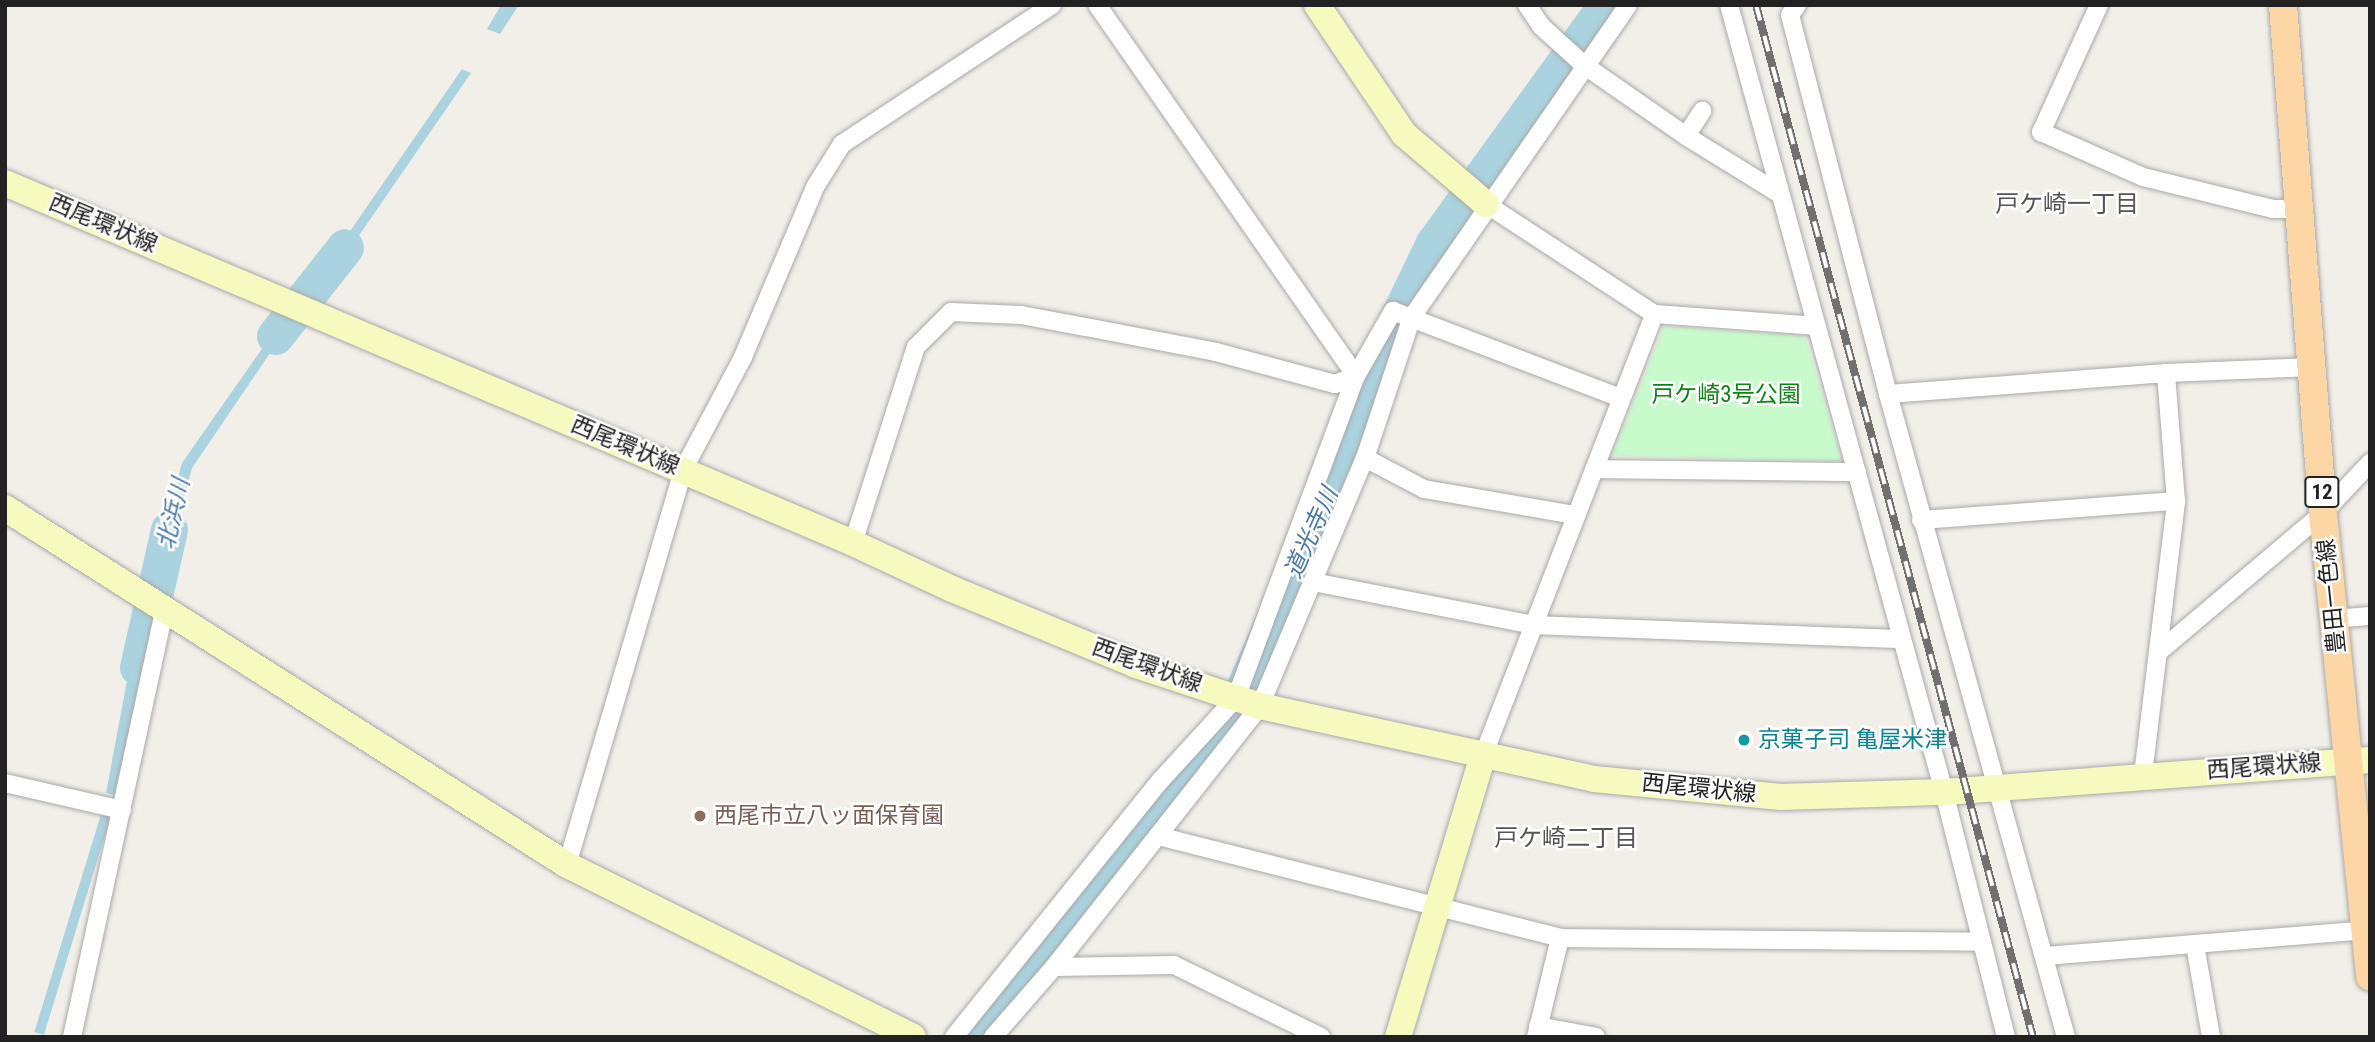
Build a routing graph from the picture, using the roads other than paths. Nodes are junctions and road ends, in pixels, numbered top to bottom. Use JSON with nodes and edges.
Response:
{"nodes":[{"id":1,"x":1052,"y":5,"type":"edge"},
{"id":2,"x":1097,"y":5,"type":"edge"},
{"id":3,"x":1317,"y":5,"type":"edge"},
{"id":4,"x":1527,"y":5,"type":"edge"},
{"id":5,"x":1628,"y":5,"type":"edge"},
{"id":6,"x":1729,"y":5,"type":"edge"},
{"id":7,"x":2283,"y":5,"type":"edge"},
{"id":8,"x":2096,"y":6,"type":"edge"},
{"id":9,"x":1791,"y":9,"type":"edge"},
{"id":10,"x":1583,"y":65,"type":"junction"},
{"id":11,"x":1702,"y":111,"type":"dead end"},
{"id":12,"x":1686,"y":136,"type":"junction"},
{"id":13,"x":5,"y":183,"type":"edge"},
{"id":14,"x":1780,"y":194,"type":"junction"},
{"id":15,"x":1486,"y":204,"type":"junction"},
{"id":16,"x":2300,"y":209,"type":"junction"},
{"id":17,"x":1654,"y":314,"type":"junction"},
{"id":18,"x":1411,"y":317,"type":"junction"},
{"id":19,"x":1816,"y":326,"type":"junction"},
{"id":20,"x":2313,"y":367,"type":"junction"},
{"id":21,"x":2166,"y":373,"type":"junction"},
{"id":22,"x":1356,"y":376,"type":"junction"},
{"id":23,"x":1888,"y":394,"type":"junction"},
{"id":24,"x":1621,"y":397,"type":"junction"},
{"id":25,"x":1365,"y":458,"type":"junction"},
{"id":26,"x":2370,"y":463,"type":"edge"},
{"id":27,"x":1595,"y":469,"type":"junction"},
{"id":28,"x":683,"y":470,"type":"junction"},
{"id":29,"x":1857,"y":472,"type":"junction"},
{"id":30,"x":2176,"y":501,"type":"junction"},
{"id":31,"x":5,"y":508,"type":"edge"},
{"id":32,"x":2323,"y":513,"type":"junction"},
{"id":33,"x":1574,"y":515,"type":"junction"},
{"id":34,"x":1921,"y":520,"type":"junction"},
{"id":35,"x":853,"y":542,"type":"junction"},
{"id":36,"x":1313,"y":582,"type":"junction"},
{"id":37,"x":156,"y":606,"type":"junction"},
{"id":38,"x":2370,"y":615,"type":"edge"},
{"id":39,"x":2334,"y":619,"type":"junction"},
{"id":40,"x":1535,"y":625,"type":"junction"},
{"id":41,"x":1900,"y":639,"type":"junction"},
{"id":42,"x":2161,"y":650,"type":"junction"},
{"id":43,"x":1248,"y":702,"type":"junction"},
{"id":44,"x":1483,"y":756,"type":"junction"},
{"id":45,"x":2359,"y":761,"type":"edge"},
{"id":46,"x":2143,"y":775,"type":"junction"},
{"id":47,"x":5,"y":783,"type":"edge"},
{"id":48,"x":2000,"y":786,"type":"junction"},
{"id":49,"x":1944,"y":792,"type":"junction"},
{"id":50,"x":112,"y":808,"type":"junction"},
{"id":51,"x":1158,"y":836,"type":"junction"},
{"id":52,"x":568,"y":864,"type":"junction"},
{"id":53,"x":1439,"y":908,"type":"junction"},
{"id":54,"x":2367,"y":930,"type":"edge"},
{"id":55,"x":1560,"y":938,"type":"junction"},
{"id":56,"x":1982,"y":943,"type":"junction"},
{"id":57,"x":2195,"y":945,"type":"junction"},
{"id":58,"x":2045,"y":956,"type":"junction"},
{"id":59,"x":1054,"y":967,"type":"junction"},
{"id":60,"x":2370,"y":977,"type":"edge"},
{"id":61,"x":1537,"y":1031,"type":"edge"},
{"id":62,"x":72,"y":1037,"type":"edge"},
{"id":63,"x":913,"y":1037,"type":"edge"},
{"id":64,"x":954,"y":1037,"type":"edge"},
{"id":65,"x":993,"y":1037,"type":"edge"},
{"id":66,"x":1321,"y":1037,"type":"edge"},
{"id":67,"x":1398,"y":1037,"type":"edge"},
{"id":68,"x":1596,"y":1037,"type":"edge"},
{"id":69,"x":2006,"y":1037,"type":"edge"},
{"id":70,"x":2066,"y":1037,"type":"edge"},
{"id":71,"x":2211,"y":1037,"type":"edge"}],
"edges":[{"from":1,"to":28,"type":"street"},
{"from":2,"to":22,"type":"street"},
{"from":3,"to":15,"type":"main road"},
{"from":4,"to":10,"type":"street"},
{"from":5,"to":10,"type":"street"},
{"from":6,"to":14,"type":"street"},
{"from":7,"to":16,"type":"main road","name":"豊田一色線","number":"12"},
{"from":8,"to":16,"type":"street"},
{"from":9,"to":23,"type":"street"},
{"from":10,"to":12,"type":"street"},
{"from":10,"to":15,"type":"street"},
{"from":11,"to":12,"type":"street"},
{"from":12,"to":14,"type":"street"},
{"from":13,"to":28,"type":"main road","name":"西尾環状線"},
{"from":14,"to":19,"type":"street"},
{"from":15,"to":17,"type":"street"},
{"from":15,"to":18,"type":"street"},
{"from":16,"to":20,"type":"main road","name":"豊田一色線","number":"12"},
{"from":17,"to":19,"type":"street"},
{"from":17,"to":24,"type":"street"},
{"from":18,"to":22,"type":"street"},
{"from":18,"to":24,"type":"street"},
{"from":18,"to":25,"type":"street"},
{"from":19,"to":29,"type":"street"},
{"from":20,"to":21,"type":"street"},
{"from":20,"to":32,"type":"main road","name":"豊田一色線","number":"12"},
{"from":21,"to":23,"type":"street"},
{"from":21,"to":30,"type":"street"},
{"from":22,"to":35,"type":"street"},
{"from":22,"to":43,"type":"street"},
{"from":23,"to":34,"type":"street"},
{"from":24,"to":27,"type":"street"},
{"from":25,"to":33,"type":"street"},
{"from":25,"to":36,"type":"street"},
{"from":26,"to":32,"type":"street"},
{"from":27,"to":29,"type":"street"},
{"from":27,"to":33,"type":"street"},
{"from":28,"to":35,"type":"main road","name":"西尾環状線"},
{"from":28,"to":52,"type":"street"},
{"from":29,"to":41,"type":"street"},
{"from":30,"to":34,"type":"street"},
{"from":30,"to":42,"type":"street"},
{"from":31,"to":37,"type":"main road"},
{"from":32,"to":39,"type":"main road","name":"豊田一色線","number":"12"},
{"from":32,"to":42,"type":"street"},
{"from":33,"to":40,"type":"street"},
{"from":34,"to":48,"type":"street"},
{"from":35,"to":43,"type":"main road","name":"西尾環状線"},
{"from":36,"to":40,"type":"street"},
{"from":36,"to":43,"type":"street"},
{"from":37,"to":50,"type":"street"},
{"from":37,"to":52,"type":"main road"},
{"from":38,"to":39,"type":"street"},
{"from":39,"to":45,"type":"main road","name":"豊田一色線","number":"12"},
{"from":40,"to":41,"type":"street"},
{"from":40,"to":44,"type":"street"},
{"from":41,"to":49,"type":"street"},
{"from":42,"to":46,"type":"street"},
{"from":43,"to":44,"type":"main road","name":"西尾環状線"},
{"from":43,"to":51,"type":"street"},
{"from":43,"to":64,"type":"street"},
{"from":44,"to":49,"type":"main road","name":"西尾環状線"},
{"from":44,"to":53,"type":"main road"},
{"from":45,"to":46,"type":"main road","name":"西尾環状線"},
{"from":45,"to":54,"type":"main road","name":"豊田一色線","number":"12"},
{"from":46,"to":48,"type":"main road","name":"西尾環状線"},
{"from":47,"to":50,"type":"street"},
{"from":48,"to":49,"type":"main road","name":"西尾環状線"},
{"from":48,"to":58,"type":"street"},
{"from":49,"to":56,"type":"street"},
{"from":50,"to":62,"type":"street"},
{"from":51,"to":53,"type":"street"},
{"from":51,"to":59,"type":"street"},
{"from":52,"to":63,"type":"main road"},
{"from":53,"to":55,"type":"street"},
{"from":53,"to":67,"type":"main road"},
{"from":54,"to":57,"type":"street"},
{"from":54,"to":60,"type":"main road","name":"豊田一色線","number":"12"},
{"from":55,"to":56,"type":"street"},
{"from":55,"to":61,"type":"street"},
{"from":56,"to":69,"type":"street"},
{"from":57,"to":58,"type":"street"},
{"from":57,"to":71,"type":"street"},
{"from":58,"to":70,"type":"street"},
{"from":59,"to":65,"type":"street"},
{"from":59,"to":66,"type":"street"},
{"from":61,"to":68,"type":"street"}]}
